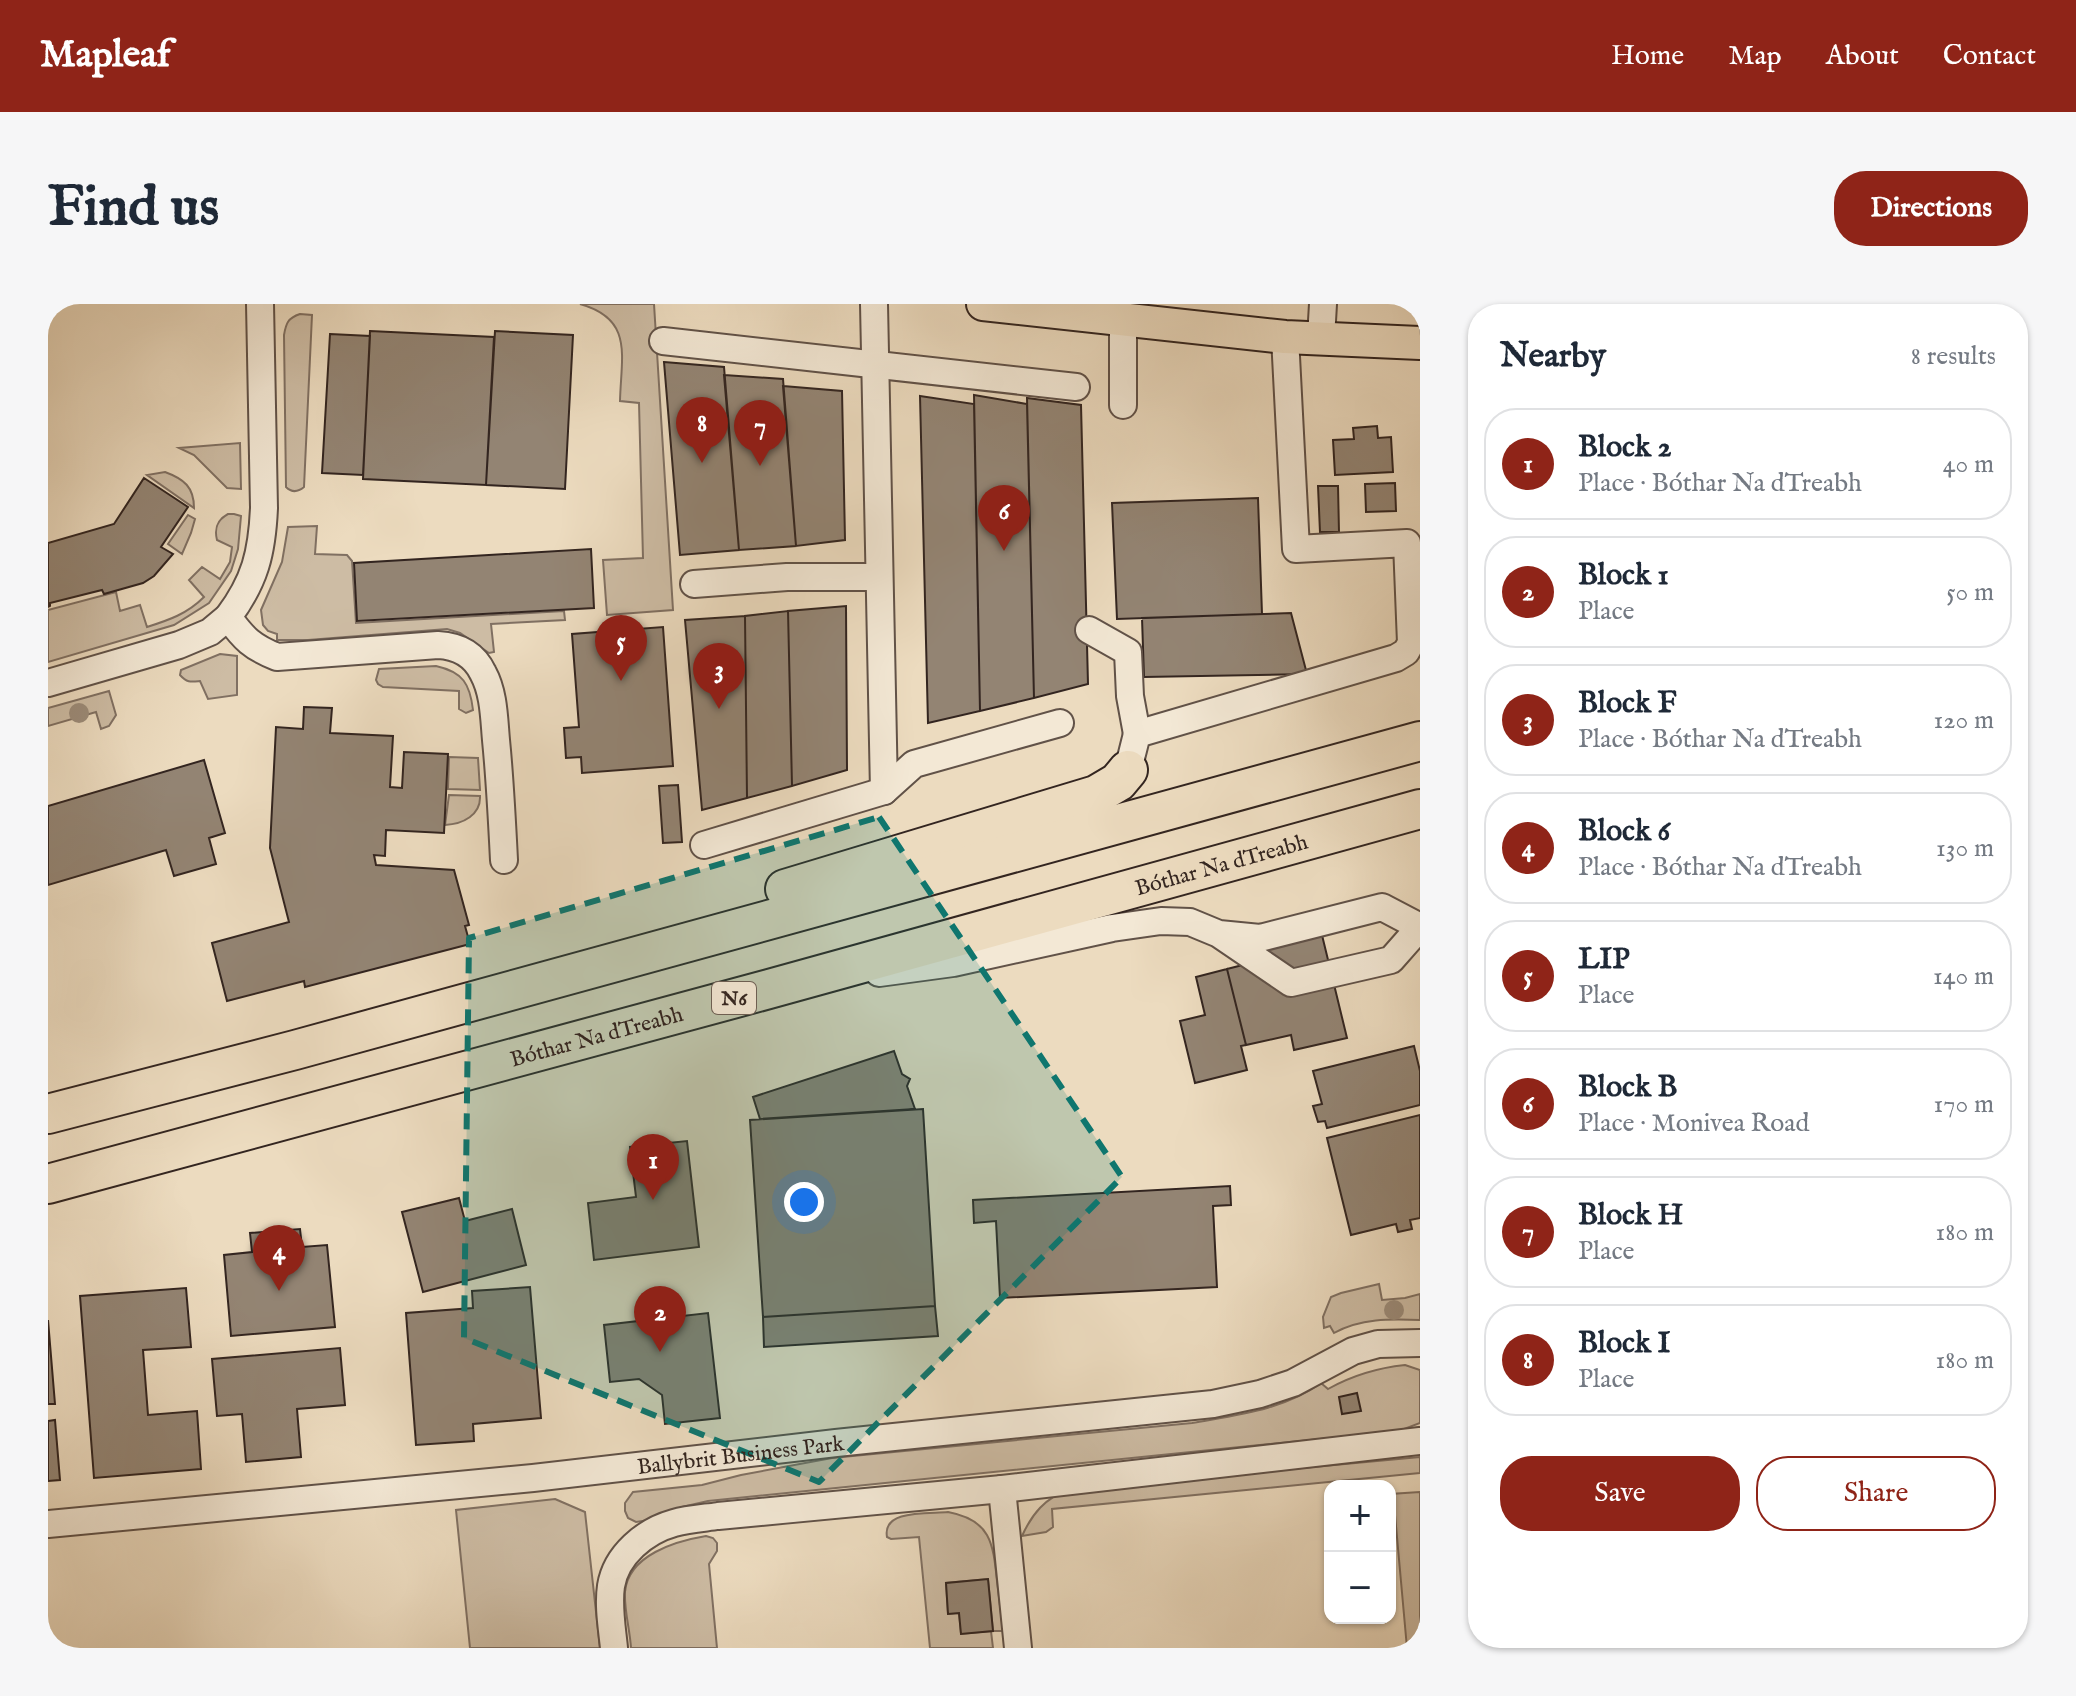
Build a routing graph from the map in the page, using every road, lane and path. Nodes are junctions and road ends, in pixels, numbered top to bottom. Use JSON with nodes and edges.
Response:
{"nodes":[{"id":1,"x":260,"y":304,"type":"edge"},
{"id":2,"x":874,"y":304,"type":"edge"},
{"id":3,"x":983,"y":304,"type":"edge"},
{"id":4,"x":1323,"y":304,"type":"edge"},
{"id":5,"x":1123,"y":320,"type":"junction"},
{"id":6,"x":1285,"y":337,"type":"junction"},
{"id":7,"x":1321,"y":338,"type":"junction"},
{"id":8,"x":663,"y":341,"type":"dead end"},
{"id":9,"x":1420,"y":343,"type":"edge"},
{"id":10,"x":875,"y":364,"type":"junction"},
{"id":11,"x":1076,"y":387,"type":"dead end"},
{"id":12,"x":1123,"y":405,"type":"dead end"},
{"id":13,"x":1414,"y":543,"type":"edge"},
{"id":14,"x":879,"y":577,"type":"junction"},
{"id":15,"x":694,"y":584,"type":"dead end"},
{"id":16,"x":228,"y":617,"type":"junction"},
{"id":17,"x":1089,"y":630,"type":"dead end"},
{"id":18,"x":48,"y":683,"type":"edge"},
{"id":19,"x":1060,"y":723,"type":"dead end"},
{"id":20,"x":1137,"y":734,"type":"junction"},
{"id":21,"x":1420,"y":741,"type":"edge"},
{"id":22,"x":1128,"y":770,"type":"joint"},
{"id":23,"x":884,"y":791,"type":"junction"},
{"id":24,"x":1420,"y":809,"type":"edge"},
{"id":25,"x":704,"y":845,"type":"dead end"},
{"id":26,"x":504,"y":860,"type":"dead end"},
{"id":27,"x":1420,"y":927,"type":"edge"},
{"id":28,"x":1219,"y":934,"type":"junction"},
{"id":29,"x":547,"y":980,"type":"junction"},
{"id":30,"x":769,"y":989,"type":"junction"},
{"id":31,"x":48,"y":1114,"type":"edge"},
{"id":32,"x":48,"y":1184,"type":"edge"},
{"id":33,"x":1420,"y":1343,"type":"edge"},
{"id":34,"x":1420,"y":1441,"type":"edge"},
{"id":35,"x":1002,"y":1489,"type":"junction"},
{"id":36,"x":48,"y":1524,"type":"edge"},
{"id":37,"x":614,"y":1648,"type":"edge"},
{"id":38,"x":1018,"y":1648,"type":"edge"}],
"edges":[{"from":1,"to":16,"type":"street"},
{"from":2,"to":10,"type":"street"},
{"from":3,"to":5,"type":"main road"},
{"from":4,"to":7,"type":"street"},
{"from":5,"to":6,"type":"main road"},
{"from":5,"to":12,"type":"street"},
{"from":6,"to":7,"type":"main road"},
{"from":6,"to":13,"type":"street"},
{"from":7,"to":9,"type":"main road"},
{"from":8,"to":10,"type":"street"},
{"from":10,"to":11,"type":"street"},
{"from":10,"to":14,"type":"street"},
{"from":13,"to":20,"type":"street"},
{"from":14,"to":15,"type":"street"},
{"from":14,"to":23,"type":"street"},
{"from":16,"to":18,"type":"street"},
{"from":16,"to":26,"type":"street"},
{"from":17,"to":20,"type":"street"},
{"from":19,"to":23,"type":"street"},
{"from":20,"to":22,"type":"street"},
{"from":21,"to":29,"type":"highway"},
{"from":22,"to":29,"type":"highway"},
{"from":23,"to":25,"type":"street"},
{"from":24,"to":30,"type":"highway","name":"Bóthar Na dTreabh","number":"N6"},
{"from":27,"to":28,"type":"street"},
{"from":27,"to":28,"type":"street"},
{"from":28,"to":30,"type":"street"},
{"from":29,"to":31,"type":"highway"},
{"from":30,"to":32,"type":"highway","name":"Bóthar Na dTreabh","number":"N6"},
{"from":33,"to":36,"type":"street","name":"Ballybrit Business Park"},
{"from":34,"to":35,"type":"street"},
{"from":35,"to":37,"type":"street"},
{"from":35,"to":38,"type":"street"}]}
